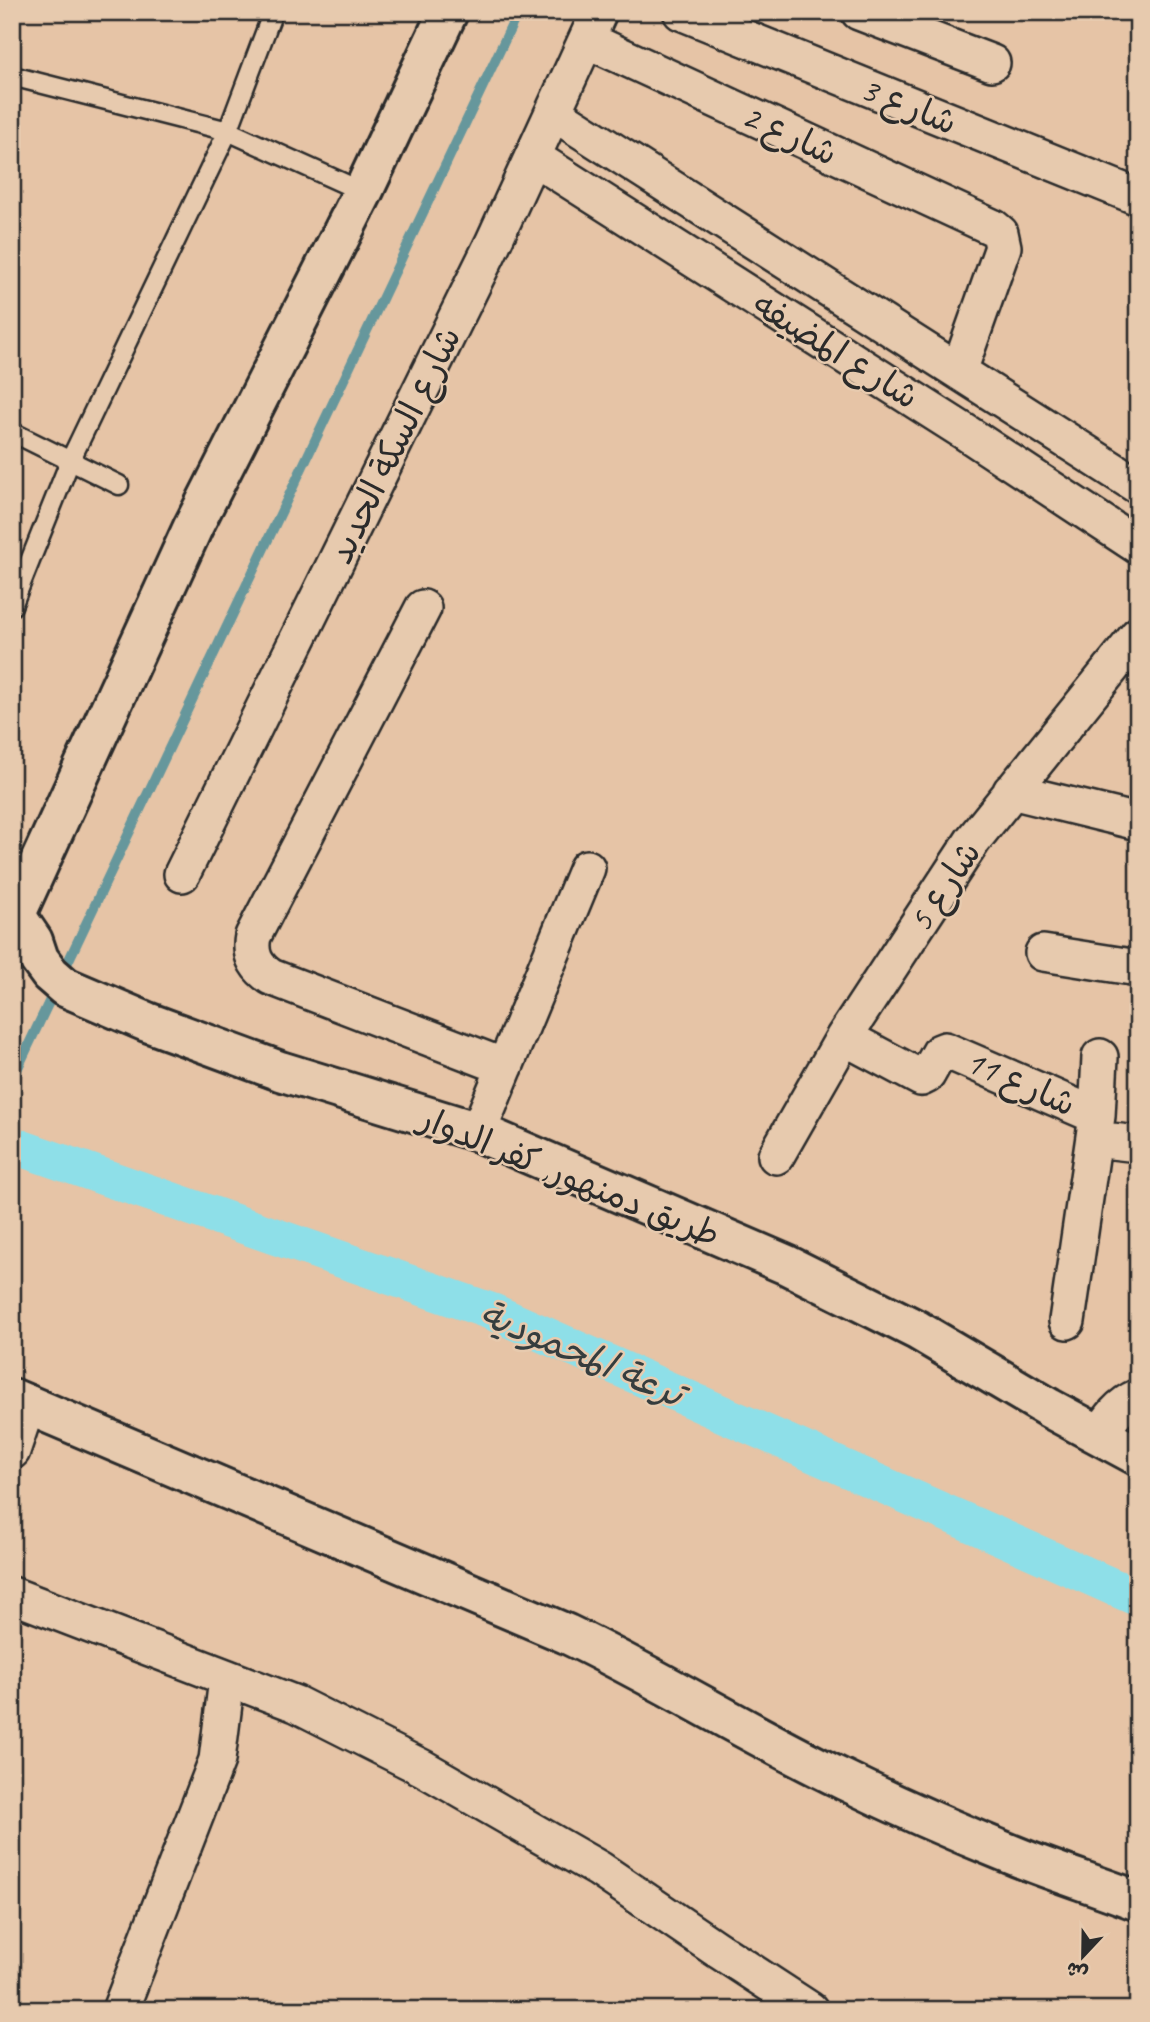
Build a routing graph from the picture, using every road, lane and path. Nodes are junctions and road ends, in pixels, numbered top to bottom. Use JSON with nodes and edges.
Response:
{"nodes":[{"id":1,"x":448,"y":12,"type":"edge"},
{"id":2,"x":681,"y":12,"type":"edge"},
{"id":3,"x":859,"y":12,"type":"edge"},
{"id":4,"x":271,"y":17,"type":"dead end"},
{"id":5,"x":593,"y":26,"type":"edge"},
{"id":6,"x":992,"y":63,"type":"dead end"},
{"id":7,"x":12,"y":76,"type":"edge"},
{"id":8,"x":554,"y":113,"type":"junction"},
{"id":9,"x":228,"y":131,"type":"junction"},
{"id":10,"x":533,"y":157,"type":"junction"},
{"id":11,"x":363,"y":192,"type":"junction"},
{"id":12,"x":1138,"y":197,"type":"edge"},
{"id":13,"x":958,"y":371,"type":"junction"},
{"id":14,"x":990,"y":391,"type":"junction"},
{"id":15,"x":12,"y":432,"type":"edge"},
{"id":16,"x":965,"y":432,"type":"junction"},
{"id":17,"x":70,"y":461,"type":"junction"},
{"id":18,"x":119,"y":485,"type":"dead end"},
{"id":19,"x":1138,"y":486,"type":"edge"},
{"id":20,"x":1138,"y":547,"type":"edge"},
{"id":21,"x":12,"y":606,"type":"edge"},
{"id":22,"x":424,"y":608,"type":"dead end"},
{"id":23,"x":1138,"y":635,"type":"edge"},
{"id":24,"x":1011,"y":791,"type":"junction"},
{"id":25,"x":1138,"y":822,"type":"edge"},
{"id":26,"x":587,"y":868,"type":"dead end"},
{"id":27,"x":182,"y":874,"type":"dead end"},
{"id":28,"x":14,"y":912,"type":"edge"},
{"id":29,"x":1043,"y":953,"type":"dead end"},
{"id":30,"x":1138,"y":968,"type":"edge"},
{"id":31,"x":844,"y":1037,"type":"junction"},
{"id":32,"x":1100,"y":1057,"type":"dead end"},
{"id":33,"x":505,"y":1067,"type":"junction"},
{"id":34,"x":1096,"y":1127,"type":"junction"},
{"id":35,"x":478,"y":1132,"type":"junction"},
{"id":36,"x":1138,"y":1144,"type":"edge"},
{"id":37,"x":776,"y":1156,"type":"dead end"},
{"id":38,"x":1067,"y":1321,"type":"dead end"},
{"id":39,"x":1138,"y":1397,"type":"edge"},
{"id":40,"x":20,"y":1401,"type":"edge"},
{"id":41,"x":1099,"y":1436,"type":"junction"},
{"id":42,"x":12,"y":1451,"type":"edge"},
{"id":43,"x":1138,"y":1456,"type":"edge"},
{"id":44,"x":12,"y":1595,"type":"edge"},
{"id":45,"x":227,"y":1679,"type":"junction"},
{"id":46,"x":1138,"y":1901,"type":"edge"},
{"id":47,"x":120,"y":2010,"type":"edge"},
{"id":48,"x":810,"y":2010,"type":"edge"}],
"edges":[{"from":1,"to":11,"type":"street"},
{"from":2,"to":12,"type":"street","name":"شارع 3"},
{"from":3,"to":6,"type":"street"},
{"from":4,"to":9,"type":"lane"},
{"from":5,"to":8,"type":"street","name":"شارع السكة الحديد"},
{"from":5,"to":13,"type":"street","name":"شارع 2"},
{"from":7,"to":9,"type":"lane"},
{"from":8,"to":10,"type":"street","name":"شارع السكة الحديد"},
{"from":8,"to":13,"type":"street","name":"شارع المضيفه"},
{"from":9,"to":11,"type":"lane"},
{"from":9,"to":17,"type":"lane"},
{"from":10,"to":16,"type":"street","name":"شارع المضيفه"},
{"from":10,"to":27,"type":"street","name":"شارع السكة الحديد"},
{"from":11,"to":28,"type":"street"},
{"from":13,"to":14,"type":"street","name":"شارع المضيفه"},
{"from":14,"to":16,"type":"street"},
{"from":14,"to":19,"type":"street","name":"شارع المضيفه"},
{"from":15,"to":17,"type":"lane"},
{"from":16,"to":20,"type":"street","name":"شارع المضيفه"},
{"from":17,"to":18,"type":"lane"},
{"from":17,"to":21,"type":"lane"},
{"from":22,"to":33,"type":"street"},
{"from":23,"to":24,"type":"street","name":"شارع 5"},
{"from":24,"to":25,"type":"street"},
{"from":24,"to":31,"type":"street","name":"شارع 5"},
{"from":26,"to":33,"type":"street"},
{"from":28,"to":35,"type":"street","name":"طريق دمنهور, كفر الدوار"},
{"from":29,"to":30,"type":"street"},
{"from":31,"to":34,"type":"street","name":"شارع 11"},
{"from":31,"to":37,"type":"street","name":"شارع 5"},
{"from":32,"to":34,"type":"street"},
{"from":33,"to":35,"type":"street"},
{"from":34,"to":36,"type":"street"},
{"from":34,"to":38,"type":"street"},
{"from":35,"to":41,"type":"street","name":"طريق دمنهور, كفر الدوار"},
{"from":39,"to":41,"type":"street"},
{"from":40,"to":42,"type":"street"},
{"from":40,"to":46,"type":"street"},
{"from":41,"to":43,"type":"street","name":"طريق دمنهور, كفر الدوار"},
{"from":44,"to":45,"type":"street"},
{"from":45,"to":47,"type":"street"},
{"from":45,"to":48,"type":"street"}]}
